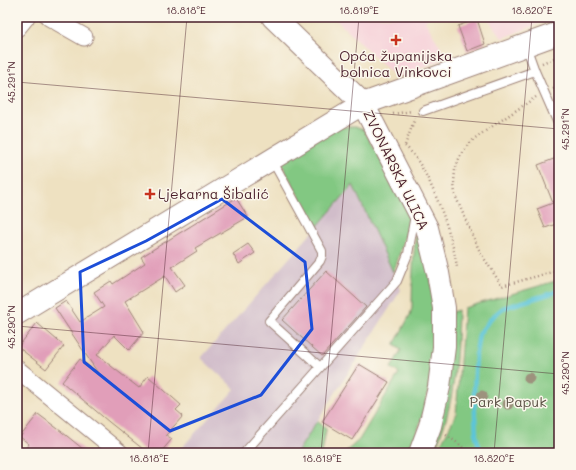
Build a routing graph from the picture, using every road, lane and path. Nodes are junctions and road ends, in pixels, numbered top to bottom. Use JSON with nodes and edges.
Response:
{"nodes":[{"id":1,"x":26,"y":17,"type":"edge"},
{"id":2,"x":49,"y":17,"type":"edge"},
{"id":3,"x":273,"y":17,"type":"edge"},
{"id":4,"x":17,"y":28,"type":"edge"},
{"id":5,"x":559,"y":33,"type":"edge"},
{"id":6,"x":84,"y":37,"type":"dead end"},
{"id":7,"x":526,"y":45,"type":"junction"},
{"id":8,"x":535,"y":71,"type":"junction"},
{"id":9,"x":533,"y":98,"type":"dead end"},
{"id":10,"x":363,"y":104,"type":"junction"},
{"id":11,"x":420,"y":111,"type":"joint"},
{"id":12,"x":559,"y":126,"type":"edge"},
{"id":13,"x":405,"y":145,"type":"dead end"},
{"id":14,"x":272,"y":159,"type":"junction"},
{"id":15,"x":417,"y":207,"type":"junction"},
{"id":16,"x":559,"y":270,"type":"edge"},
{"id":17,"x":17,"y":314,"type":"edge"},
{"id":18,"x":320,"y":367,"type":"junction"},
{"id":19,"x":17,"y":369,"type":"edge"},
{"id":20,"x":444,"y":434,"type":"dead end"},
{"id":21,"x":120,"y":453,"type":"edge"},
{"id":22,"x":244,"y":453,"type":"edge"},
{"id":23,"x":420,"y":453,"type":"edge"},
{"id":24,"x":468,"y":453,"type":"edge"}],
"edges":[{"from":1,"to":4,"type":"street"},
{"from":2,"to":6,"type":"street"},
{"from":3,"to":10,"type":"main road","name":"ZVONARSKA ULICA"},
{"from":5,"to":7,"type":"main road"},
{"from":7,"to":8,"type":"lane"},
{"from":7,"to":10,"type":"main road"},
{"from":8,"to":11,"type":"lane"},
{"from":8,"to":12,"type":"lane"},
{"from":9,"to":16,"type":"path"},
{"from":10,"to":14,"type":"street"},
{"from":10,"to":15,"type":"main road","name":"ZVONARSKA ULICA"},
{"from":11,"to":13,"type":"path"},
{"from":14,"to":17,"type":"street"},
{"from":14,"to":18,"type":"lane"},
{"from":15,"to":18,"type":"lane"},
{"from":15,"to":23,"type":"main road","name":"ZVONARSKA ULICA"},
{"from":18,"to":22,"type":"lane"},
{"from":19,"to":21,"type":"street"},
{"from":20,"to":24,"type":"path"}]}
